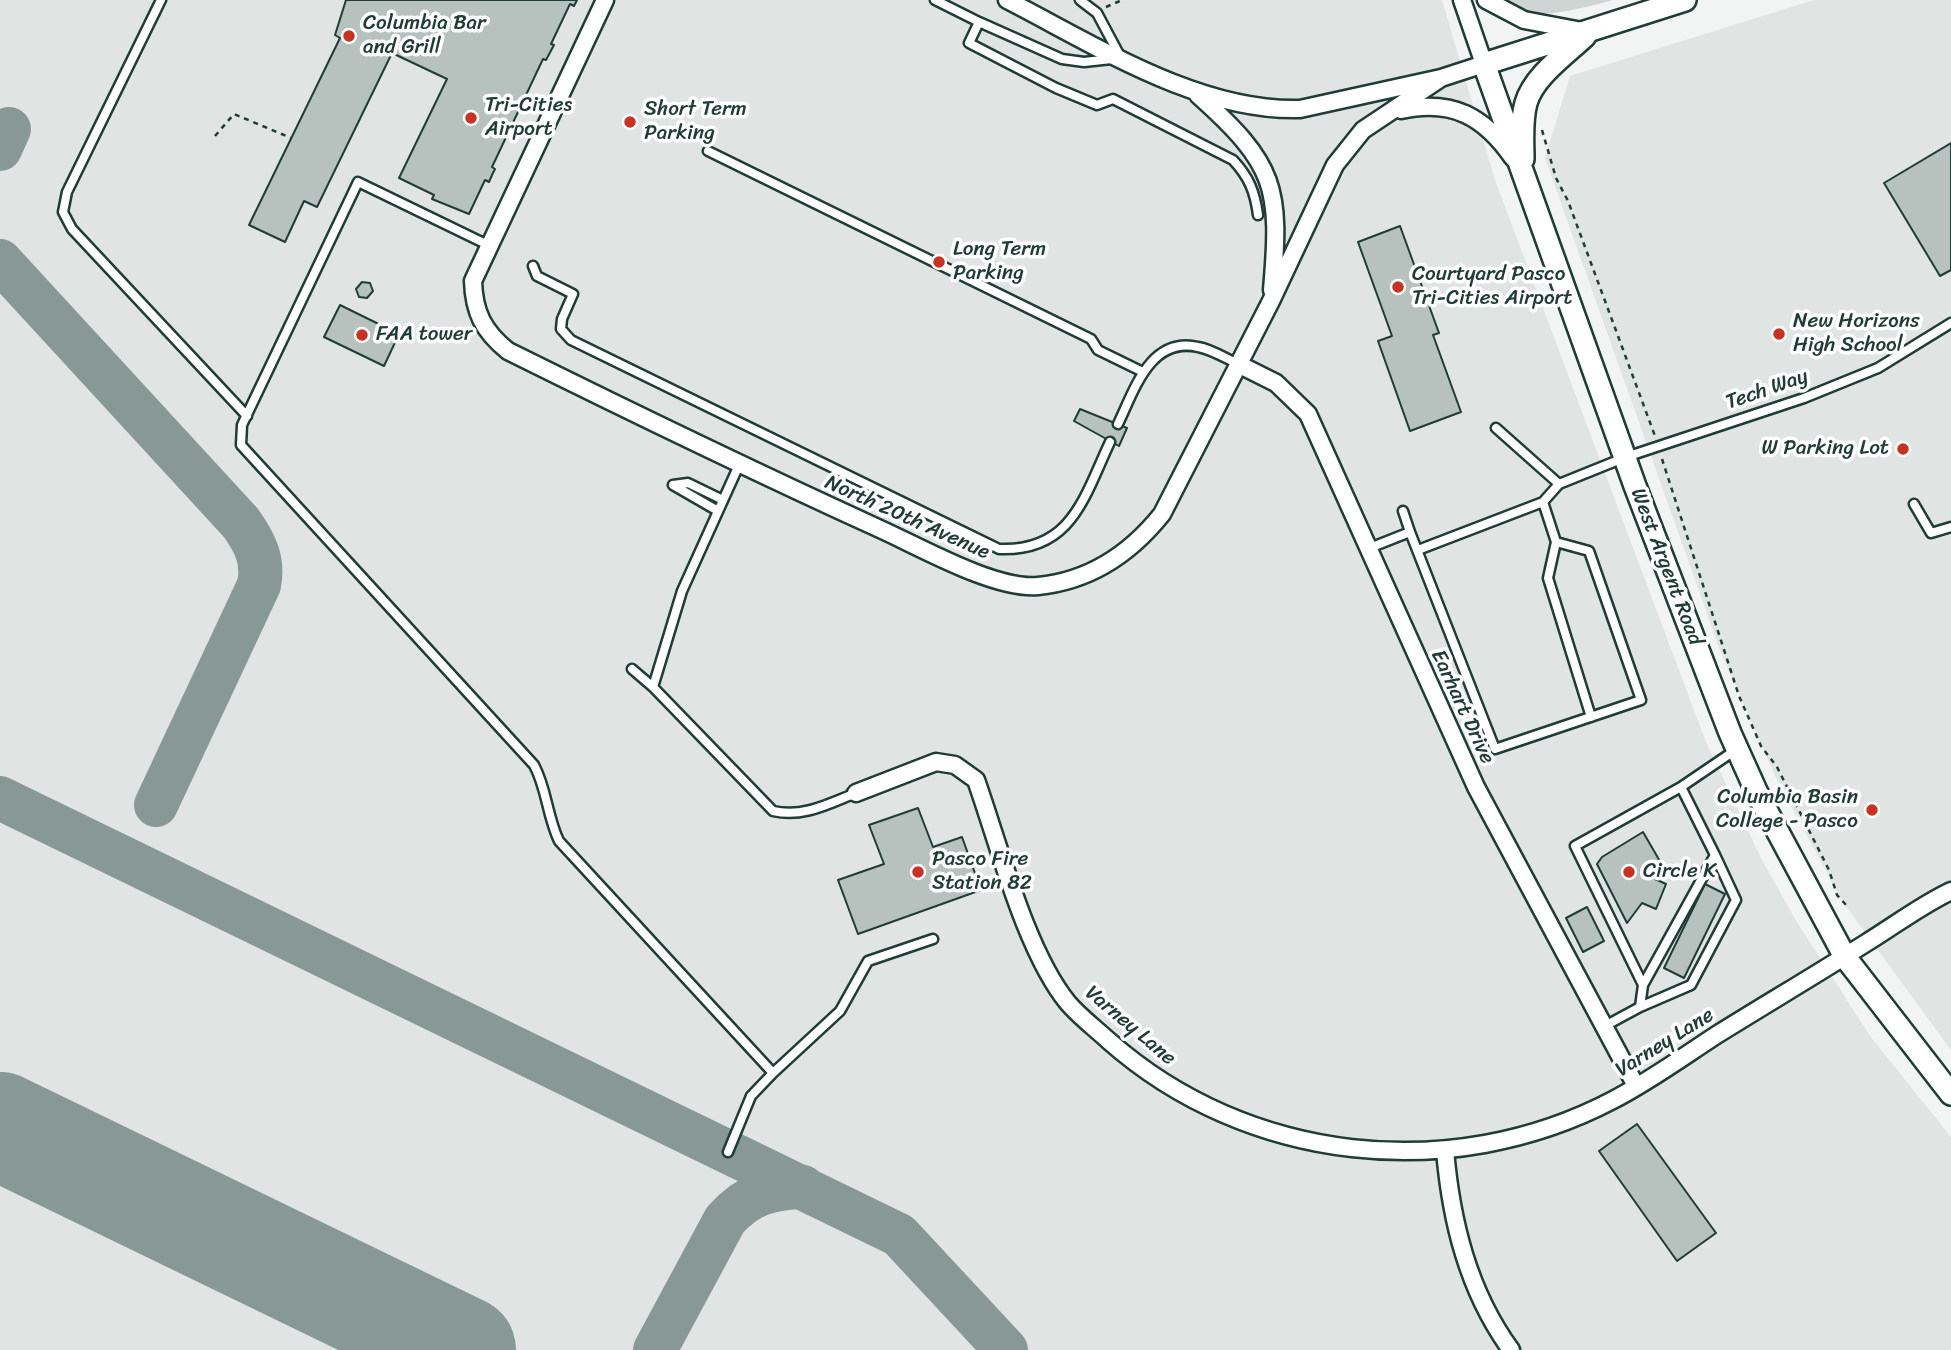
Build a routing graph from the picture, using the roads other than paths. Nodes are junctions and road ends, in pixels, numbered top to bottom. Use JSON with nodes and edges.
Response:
{"nodes":[{"id":1,"x":161,"y":0,"type":"edge"},
{"id":2,"x":606,"y":0,"type":"edge"},
{"id":3,"x":935,"y":0,"type":"edge"},
{"id":4,"x":1007,"y":0,"type":"edge"},
{"id":5,"x":1080,"y":0,"type":"edge"},
{"id":6,"x":1462,"y":0,"type":"edge"},
{"id":7,"x":1486,"y":0,"type":"edge"},
{"id":8,"x":1685,"y":0,"type":"edge"},
{"id":9,"x":979,"y":23,"type":"junction"},
{"id":10,"x":1588,"y":32,"type":"junction"},
{"id":11,"x":1121,"y":58,"type":"junction"},
{"id":12,"x":1484,"y":64,"type":"junction"},
{"id":13,"x":1441,"y":78,"type":"junction"},
{"id":14,"x":1194,"y":91,"type":"junction"},
{"id":15,"x":1392,"y":112,"type":"junction"},
{"id":16,"x":708,"y":151,"type":"dead end"},
{"id":17,"x":1523,"y":172,"type":"junction"},
{"id":18,"x":1258,"y":215,"type":"dead end"},
{"id":19,"x":488,"y":245,"type":"junction"},
{"id":20,"x":533,"y":266,"type":"dead end"},
{"id":21,"x":1271,"y":301,"type":"junction"},
{"id":22,"x":1951,"y":323,"type":"edge"},
{"id":23,"x":1238,"y":364,"type":"junction"},
{"id":24,"x":1143,"y":372,"type":"junction"},
{"id":25,"x":247,"y":416,"type":"junction"},
{"id":26,"x":1118,"y":424,"type":"dead end"},
{"id":27,"x":1496,"y":428,"type":"dead end"},
{"id":28,"x":1110,"y":442,"type":"dead end"},
{"id":29,"x":1626,"y":457,"type":"junction"},
{"id":30,"x":739,"y":465,"type":"junction"},
{"id":31,"x":1559,"y":484,"type":"junction"},
{"id":32,"x":723,"y":500,"type":"junction"},
{"id":33,"x":1543,"y":502,"type":"junction"},
{"id":34,"x":1914,"y":504,"type":"dead end"},
{"id":35,"x":718,"y":511,"type":"junction"},
{"id":36,"x":1403,"y":511,"type":"dead end"},
{"id":37,"x":1951,"y":527,"type":"edge"},
{"id":38,"x":1410,"y":532,"type":"junction"},
{"id":39,"x":1556,"y":542,"type":"junction"},
{"id":40,"x":1367,"y":548,"type":"junction"},
{"id":41,"x":1418,"y":550,"type":"junction"},
{"id":42,"x":632,"y":669,"type":"dead end"},
{"id":43,"x":653,"y":687,"type":"junction"},
{"id":44,"x":1591,"y":717,"type":"junction"},
{"id":45,"x":1737,"y":749,"type":"junction"},
{"id":46,"x":1681,"y":787,"type":"junction"},
{"id":47,"x":856,"y":793,"type":"joint"},
{"id":48,"x":1715,"y":855,"type":"junction"},
{"id":49,"x":1951,"y":891,"type":"edge"},
{"id":50,"x":933,"y":939,"type":"dead end"},
{"id":51,"x":1845,"y":957,"type":"junction"},
{"id":52,"x":1643,"y":985,"type":"junction"},
{"id":53,"x":1640,"y":1007,"type":"junction"},
{"id":54,"x":1602,"y":1028,"type":"junction"},
{"id":55,"x":773,"y":1073,"type":"junction"},
{"id":56,"x":1636,"y":1086,"type":"junction"},
{"id":57,"x":1951,"y":1094,"type":"edge"},
{"id":58,"x":1445,"y":1150,"type":"junction"},
{"id":59,"x":728,"y":1152,"type":"dead end"},
{"id":60,"x":1511,"y":1350,"type":"edge"}],
"edges":[{"from":1,"to":25,"type":"lane"},
{"from":2,"to":19,"type":"street","name":"North 20th Avenue"},
{"from":3,"to":9,"type":"lane"},
{"from":4,"to":11,"type":"street","name":"North 20th Avenue"},
{"from":5,"to":11,"type":"lane"},
{"from":6,"to":12,"type":"street","name":"West Argent Road"},
{"from":7,"to":10,"type":"street"},
{"from":8,"to":10,"type":"main road"},
{"from":9,"to":11,"type":"lane"},
{"from":9,"to":18,"type":"lane"},
{"from":10,"to":12,"type":"main road"},
{"from":10,"to":17,"type":"main road"},
{"from":11,"to":14,"type":"street","name":"North 20th Avenue"},
{"from":12,"to":13,"type":"street","name":"North 20th Avenue"},
{"from":12,"to":17,"type":"main road","name":"West Argent Road"},
{"from":13,"to":14,"type":"street","name":"North 20th Avenue"},
{"from":13,"to":15,"type":"street","name":"North 20th Avenue"},
{"from":14,"to":21,"type":"street"},
{"from":15,"to":17,"type":"street"},
{"from":15,"to":21,"type":"street","name":"North 20th Avenue"},
{"from":16,"to":24,"type":"lane"},
{"from":17,"to":29,"type":"main road","name":"West Argent Road"},
{"from":19,"to":25,"type":"lane"},
{"from":19,"to":30,"type":"street","name":"North 20th Avenue"},
{"from":20,"to":28,"type":"lane"},
{"from":21,"to":23,"type":"street","name":"North 20th Avenue"},
{"from":22,"to":29,"type":"lane","name":"Tech Way"},
{"from":23,"to":24,"type":"lane"},
{"from":23,"to":30,"type":"street","name":"North 20th Avenue"},
{"from":23,"to":40,"type":"street","name":"Earhart Drive"},
{"from":24,"to":26,"type":"lane"},
{"from":25,"to":55,"type":"lane"},
{"from":27,"to":31,"type":"lane"},
{"from":29,"to":31,"type":"lane","name":"Tech Way"},
{"from":29,"to":45,"type":"main road","name":"West Argent Road"},
{"from":30,"to":32,"type":"lane"},
{"from":31,"to":33,"type":"lane"},
{"from":32,"to":35,"type":"lane"},
{"from":32,"to":35,"type":"lane"},
{"from":33,"to":39,"type":"lane"},
{"from":33,"to":41,"type":"lane"},
{"from":34,"to":37,"type":"lane"},
{"from":35,"to":43,"type":"lane"},
{"from":36,"to":38,"type":"lane"},
{"from":38,"to":40,"type":"lane"},
{"from":38,"to":41,"type":"lane"},
{"from":39,"to":44,"type":"lane"},
{"from":39,"to":44,"type":"lane"},
{"from":40,"to":54,"type":"street","name":"Earhart Drive"},
{"from":41,"to":44,"type":"lane"},
{"from":42,"to":43,"type":"lane","name":"Varney Lane"},
{"from":43,"to":47,"type":"lane","name":"Varney Lane"},
{"from":45,"to":46,"type":"lane"},
{"from":45,"to":51,"type":"main road","name":"West Argent Road"},
{"from":46,"to":48,"type":"lane"},
{"from":46,"to":52,"type":"lane"},
{"from":47,"to":58,"type":"street","name":"Varney Lane"},
{"from":48,"to":52,"type":"lane"},
{"from":48,"to":53,"type":"lane"},
{"from":49,"to":51,"type":"street","name":"Varney Lane"},
{"from":50,"to":55,"type":"lane"},
{"from":51,"to":56,"type":"street","name":"Varney Lane"},
{"from":51,"to":57,"type":"main road","name":"West Argent Road"},
{"from":52,"to":53,"type":"lane"},
{"from":53,"to":54,"type":"lane"},
{"from":54,"to":56,"type":"street","name":"Earhart Drive"},
{"from":55,"to":59,"type":"lane"},
{"from":56,"to":58,"type":"street","name":"Varney Lane"},
{"from":58,"to":60,"type":"street"}]}
